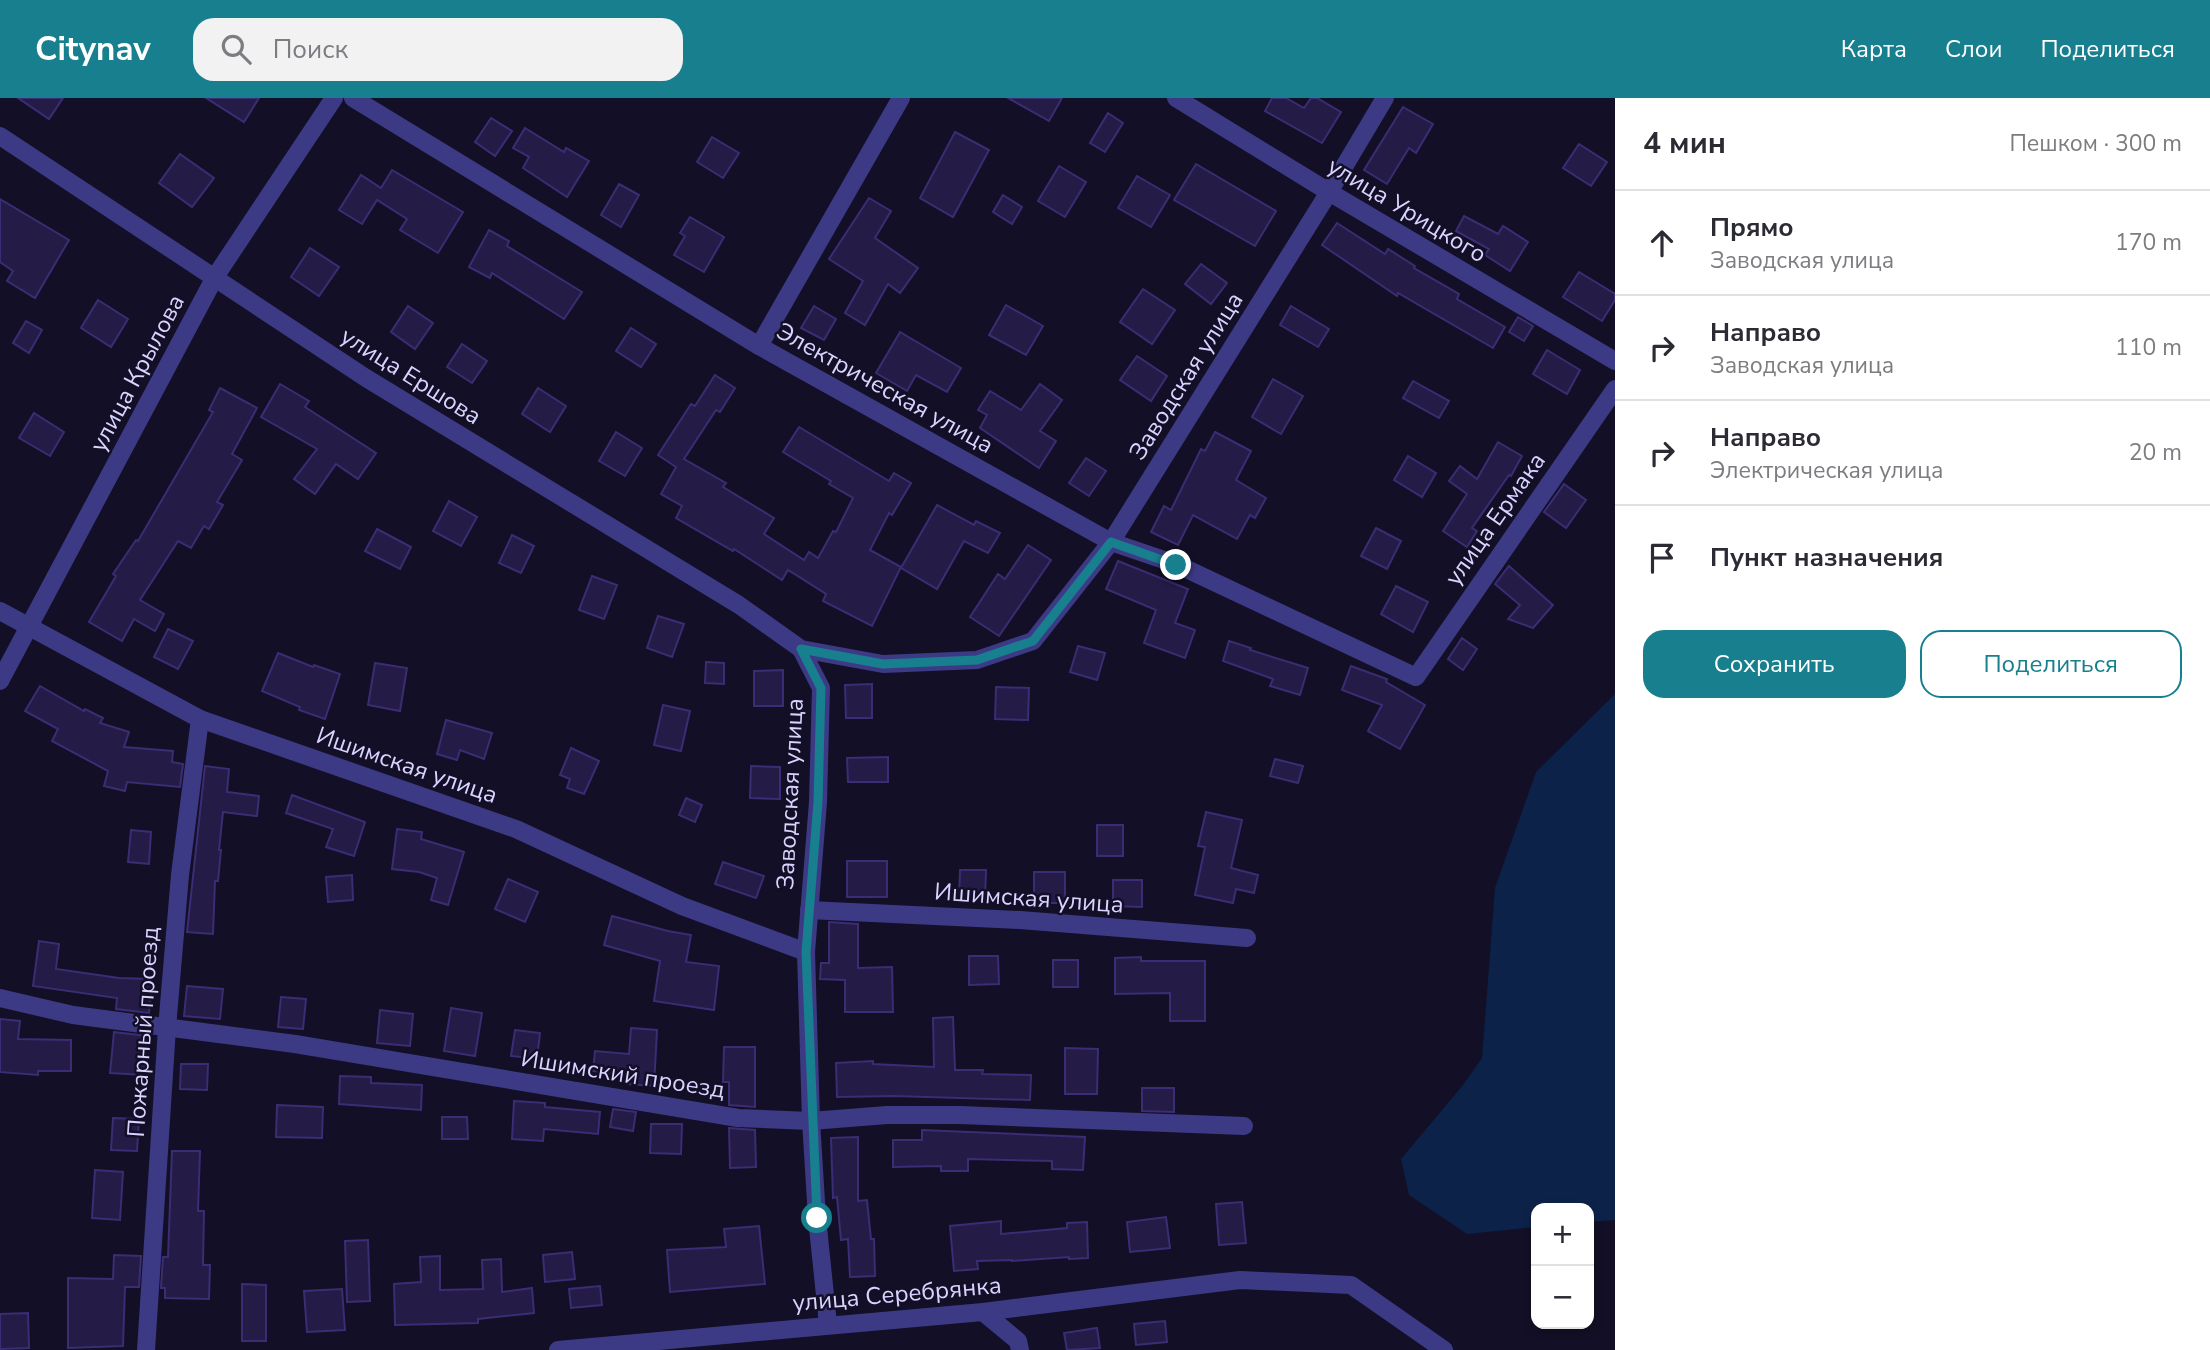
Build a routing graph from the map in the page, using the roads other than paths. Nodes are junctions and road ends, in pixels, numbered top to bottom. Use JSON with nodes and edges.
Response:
{"nodes":[{"id":1,"x":334,"y":98,"type":"edge"},
{"id":2,"x":353,"y":98,"type":"edge"},
{"id":3,"x":901,"y":98,"type":"edge"},
{"id":4,"x":1176,"y":98,"type":"edge"},
{"id":5,"x":1385,"y":98,"type":"edge"},
{"id":6,"x":0,"y":136,"type":"edge"},
{"id":7,"x":1329,"y":192,"type":"junction"},
{"id":8,"x":215,"y":277,"type":"junction"},
{"id":9,"x":759,"y":346,"type":"junction"},
{"id":10,"x":1615,"y":361,"type":"edge"},
{"id":11,"x":1615,"y":389,"type":"edge"},
{"id":12,"x":1111,"y":542,"type":"junction"},
{"id":13,"x":0,"y":611,"type":"edge"},
{"id":14,"x":29,"y":629,"type":"junction"},
{"id":15,"x":801,"y":649,"type":"junction"},
{"id":16,"x":1416,"y":677,"type":"joint"},
{"id":17,"x":0,"y":681,"type":"edge"},
{"id":18,"x":200,"y":719,"type":"junction"},
{"id":19,"x":809,"y":910,"type":"junction"},
{"id":20,"x":1247,"y":938,"type":"dead end"},
{"id":21,"x":806,"y":952,"type":"junction"},
{"id":22,"x":0,"y":998,"type":"edge"},
{"id":23,"x":167,"y":1028,"type":"junction"},
{"id":24,"x":811,"y":1121,"type":"junction"},
{"id":25,"x":1244,"y":1126,"type":"dead end"},
{"id":26,"x":982,"y":1312,"type":"junction"},
{"id":27,"x":828,"y":1324,"type":"junction"},
{"id":28,"x":146,"y":1350,"type":"edge"},
{"id":29,"x":558,"y":1350,"type":"edge"},
{"id":30,"x":1020,"y":1350,"type":"edge"},
{"id":31,"x":1444,"y":1350,"type":"edge"}],
"edges":[{"from":1,"to":8,"type":"street","name":"улица Крылова"},
{"from":2,"to":9,"type":"street","name":"Электрическая улица"},
{"from":3,"to":9,"type":"street"},
{"from":4,"to":7,"type":"street","name":"улица Урицкого"},
{"from":5,"to":7,"type":"street","name":"Заводская улица"},
{"from":6,"to":8,"type":"street","name":"улица Ершова"},
{"from":7,"to":10,"type":"street","name":"улица Урицкого"},
{"from":7,"to":12,"type":"street","name":"Заводская улица"},
{"from":8,"to":14,"type":"street","name":"улица Крылова"},
{"from":8,"to":15,"type":"street","name":"улица Ершова"},
{"from":9,"to":12,"type":"street","name":"Электрическая улица"},
{"from":11,"to":16,"type":"street","name":"улица Ермака"},
{"from":12,"to":15,"type":"street","name":"Заводская улица"},
{"from":12,"to":16,"type":"street","name":"Электрическая улица"},
{"from":13,"to":14,"type":"street","name":"Ишимская улица"},
{"from":14,"to":17,"type":"street","name":"улица Крылова"},
{"from":14,"to":18,"type":"street","name":"Ишимская улица"},
{"from":15,"to":19,"type":"street","name":"Заводская улица"},
{"from":18,"to":21,"type":"street","name":"Ишимская улица"},
{"from":18,"to":23,"type":"street","name":"Пожарный проезд"},
{"from":19,"to":20,"type":"street","name":"Ишимская улица"},
{"from":19,"to":21,"type":"street","name":"Заводская улица"},
{"from":21,"to":24,"type":"street","name":"Заводская улица"},
{"from":22,"to":23,"type":"street","name":"Ишимский проезд"},
{"from":23,"to":24,"type":"street","name":"Ишимский проезд"},
{"from":23,"to":28,"type":"street","name":"Пожарный проезд"},
{"from":24,"to":25,"type":"street","name":"Ишимский проезд"},
{"from":24,"to":27,"type":"street","name":"Заводская улица"},
{"from":26,"to":27,"type":"street","name":"улица Серебрянка"},
{"from":26,"to":30,"type":"street"},
{"from":26,"to":31,"type":"street","name":"улица Серебрянка"},
{"from":27,"to":29,"type":"street","name":"улица Серебрянка"}]}
